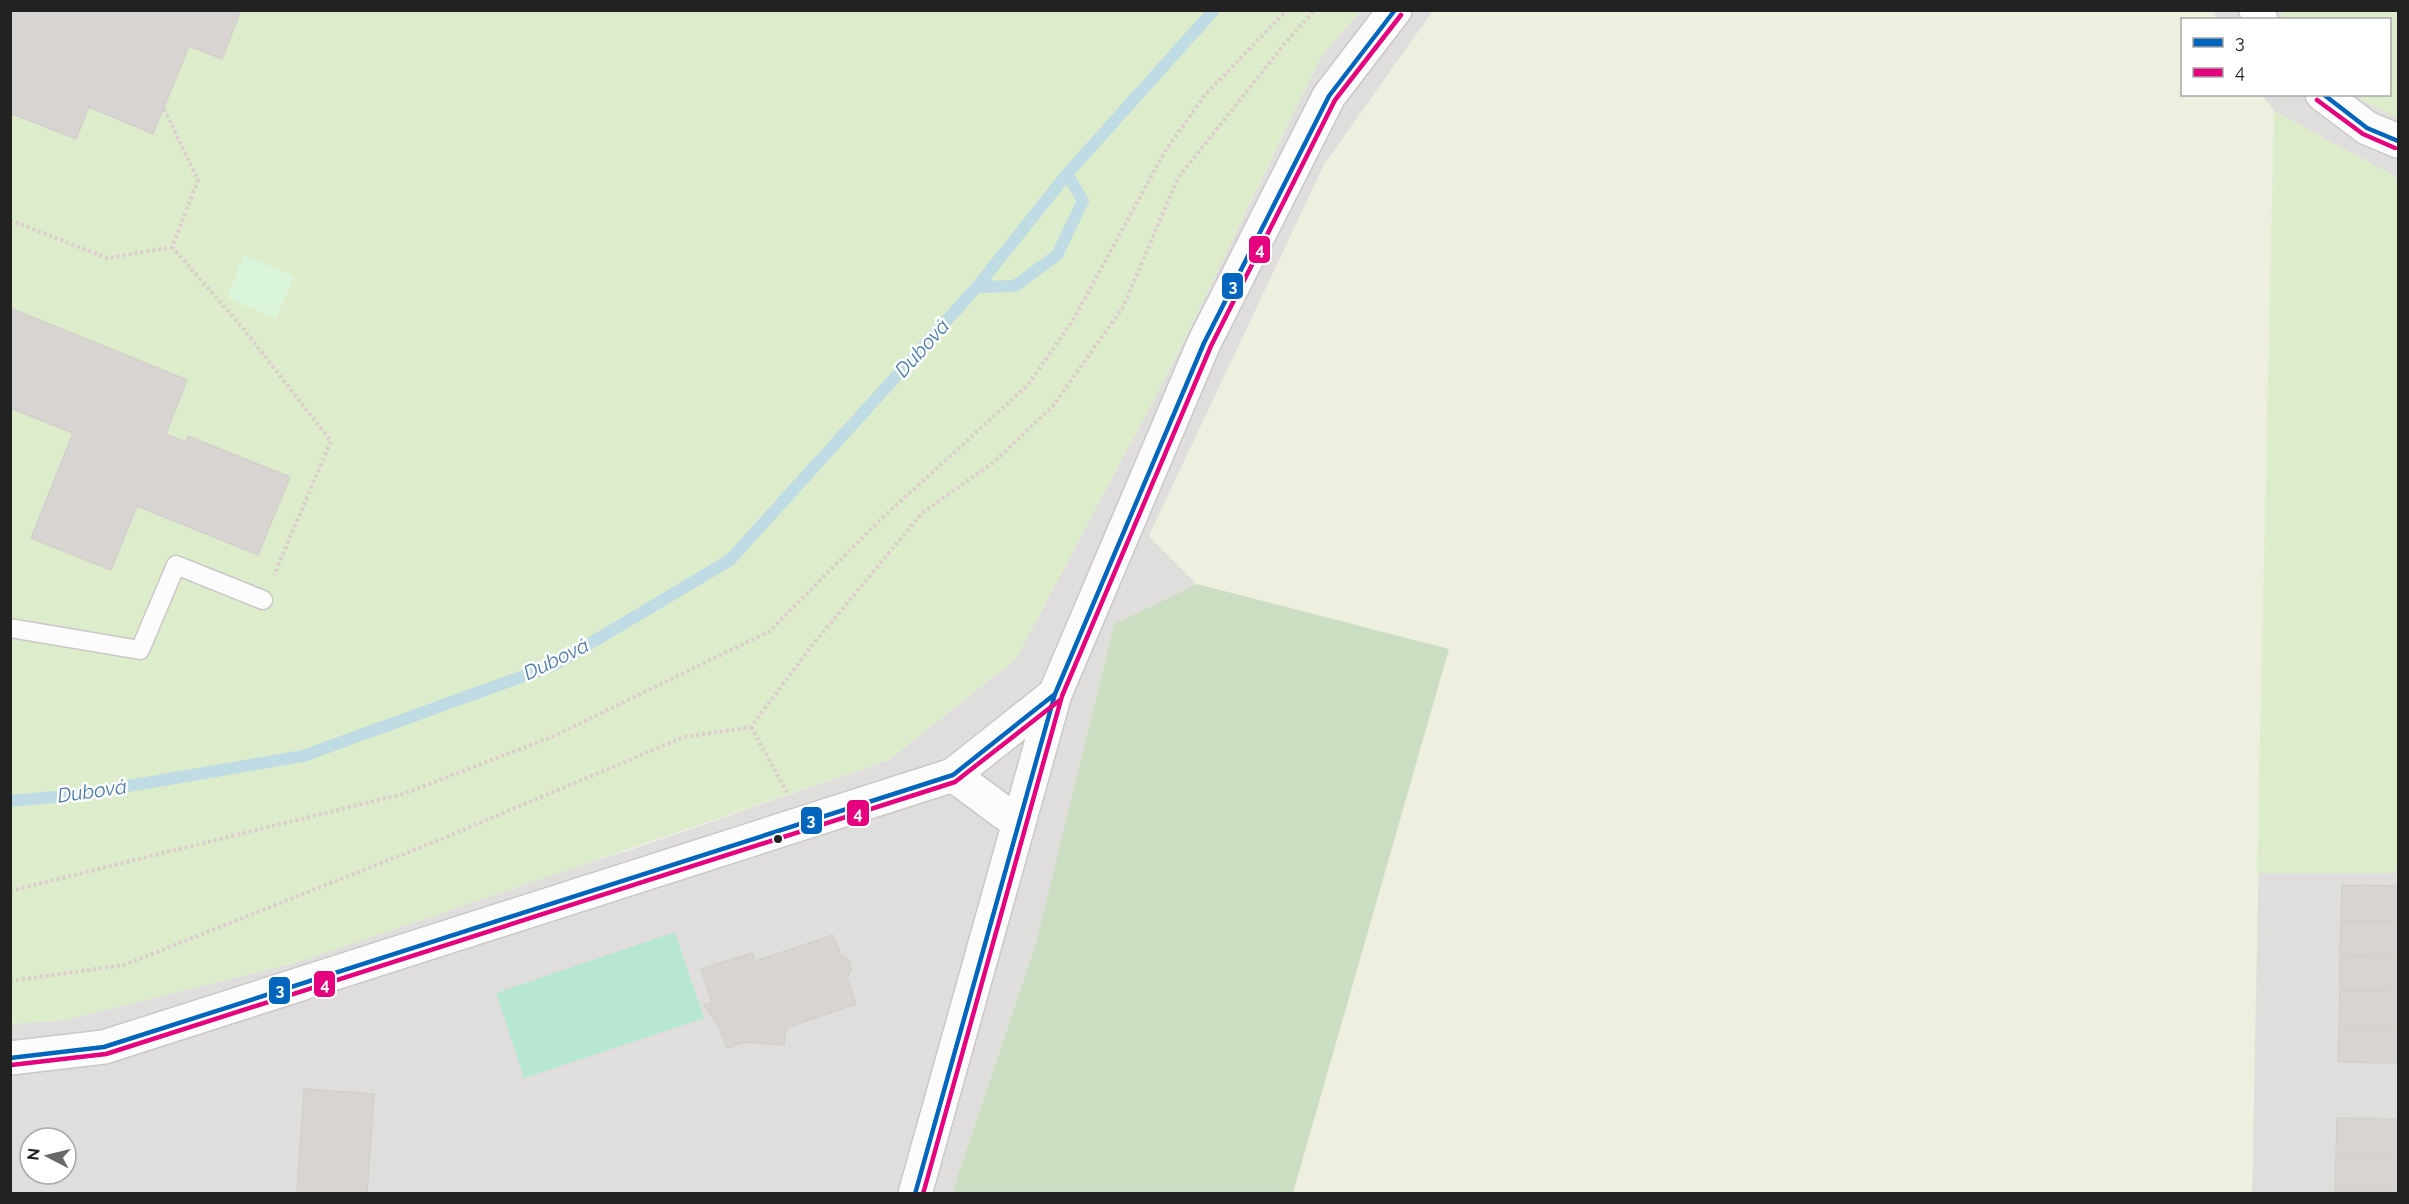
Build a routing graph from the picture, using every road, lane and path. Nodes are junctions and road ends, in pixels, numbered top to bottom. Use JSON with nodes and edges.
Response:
{"nodes":[{"id":1,"x":1287,"y":10,"type":"edge"},
{"id":2,"x":1315,"y":10,"type":"edge"},
{"id":3,"x":1395,"y":10,"type":"edge"},
{"id":4,"x":2325,"y":96,"type":"edge"},
{"id":5,"x":164,"y":109,"type":"dead end"},
{"id":6,"x":2398,"y":141,"type":"edge"},
{"id":7,"x":10,"y":220,"type":"edge"},
{"id":8,"x":172,"y":247,"type":"junction"},
{"id":9,"x":263,"y":600,"type":"joint"},
{"id":10,"x":10,"y":628,"type":"edge"},
{"id":11,"x":1055,"y":694,"type":"junction"},
{"id":12,"x":751,"y":727,"type":"junction"},
{"id":13,"x":953,"y":775,"type":"junction"},
{"id":14,"x":804,"y":823,"type":"junction"},
{"id":15,"x":1018,"y":823,"type":"junction"},
{"id":16,"x":10,"y":891,"type":"edge"},
{"id":17,"x":10,"y":981,"type":"edge"},
{"id":18,"x":10,"y":1058,"type":"edge"},
{"id":19,"x":915,"y":1194,"type":"edge"}],
"edges":[{"from":1,"to":16,"type":"path"},
{"from":2,"to":12,"type":"path"},
{"from":3,"to":11,"type":"street"},
{"from":4,"to":6,"type":"street"},
{"from":5,"to":8,"type":"path"},
{"from":7,"to":8,"type":"path"},
{"from":8,"to":9,"type":"path"},
{"from":9,"to":10,"type":"lane"},
{"from":11,"to":13,"type":"street"},
{"from":11,"to":15,"type":"street"},
{"from":12,"to":14,"type":"path"},
{"from":12,"to":17,"type":"path"},
{"from":13,"to":14,"type":"street"},
{"from":13,"to":15,"type":"street"},
{"from":14,"to":18,"type":"street"},
{"from":15,"to":19,"type":"street"}]}
